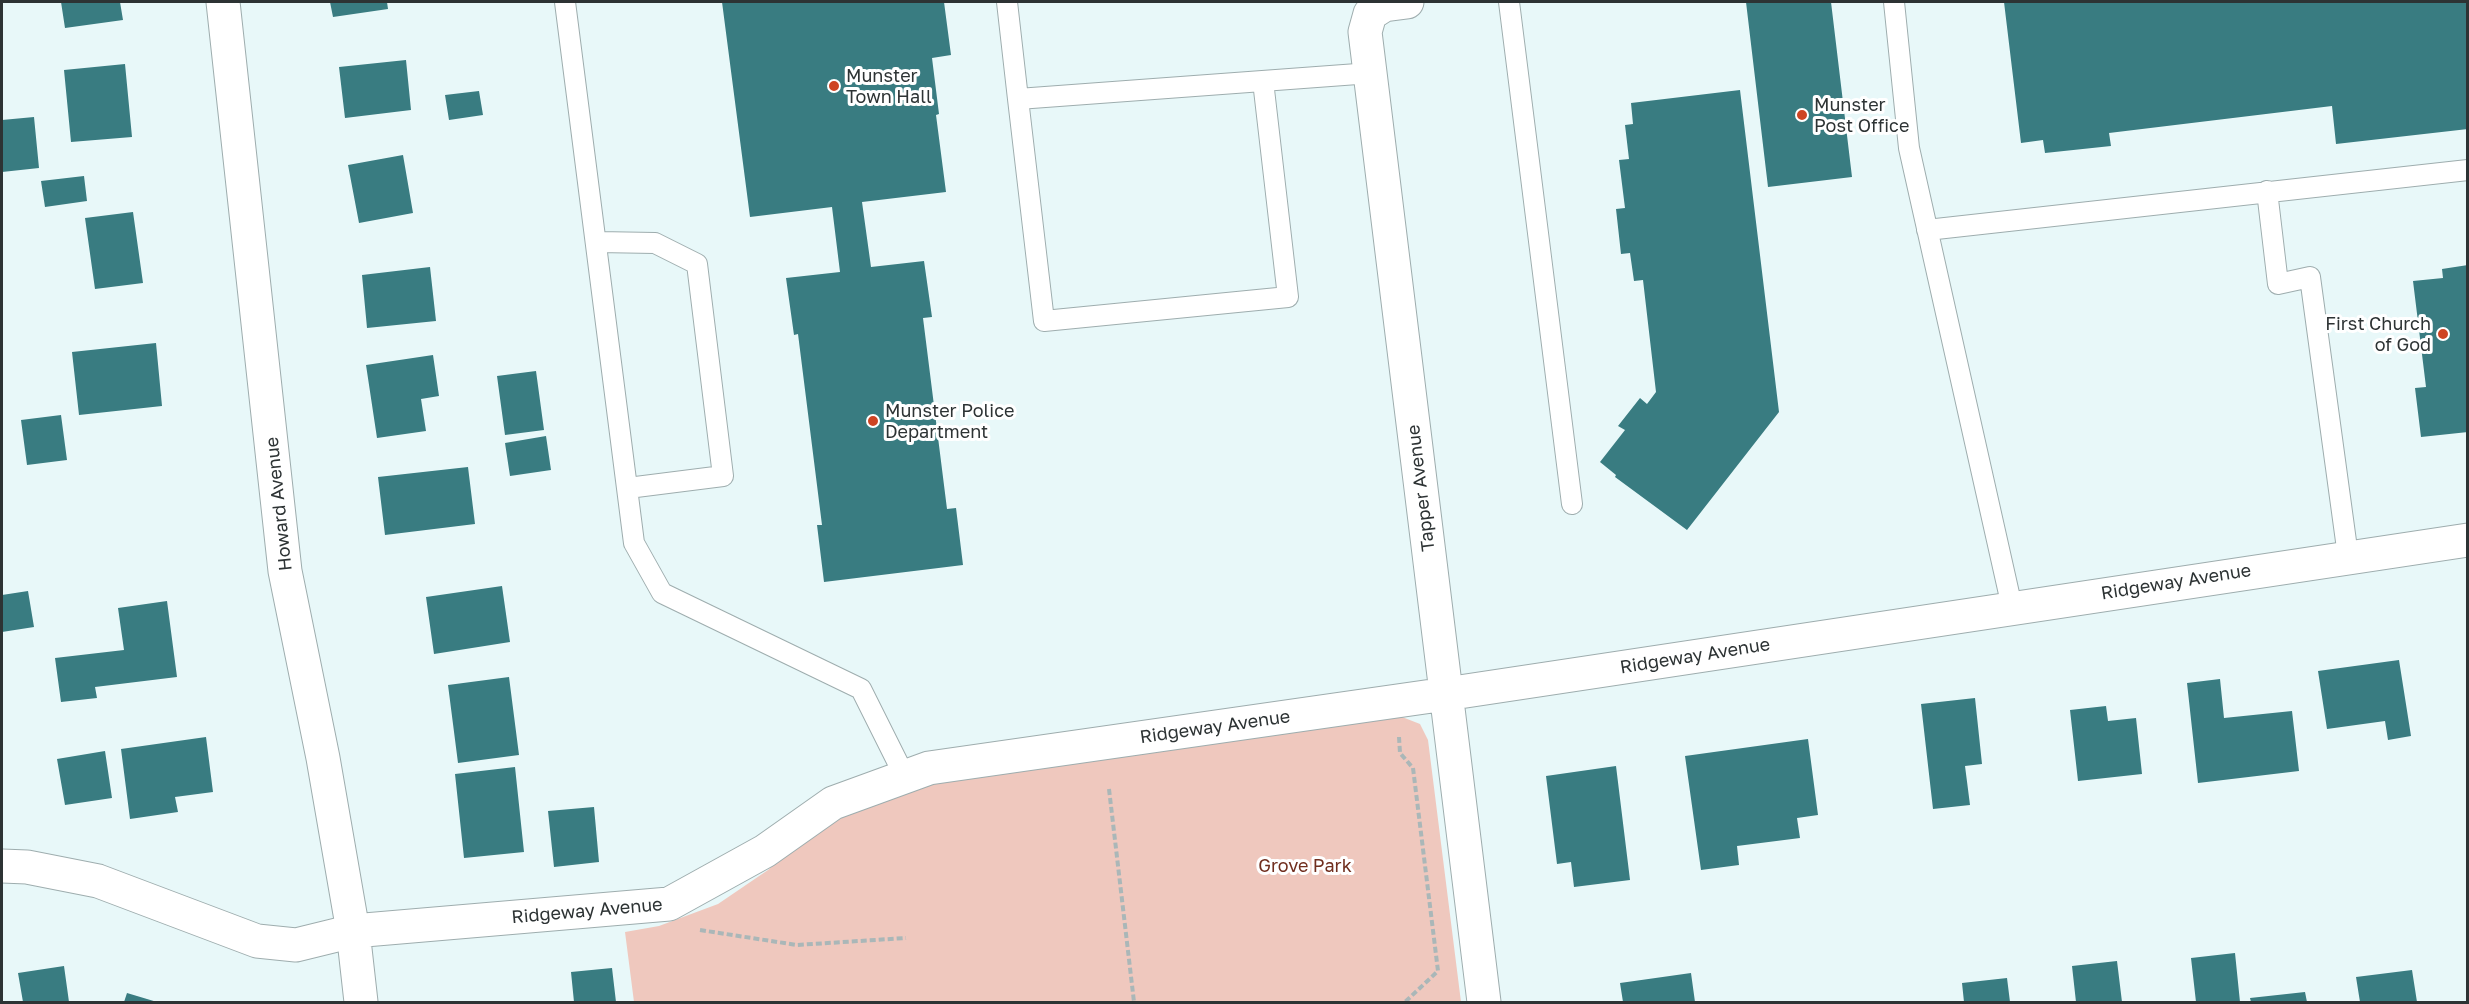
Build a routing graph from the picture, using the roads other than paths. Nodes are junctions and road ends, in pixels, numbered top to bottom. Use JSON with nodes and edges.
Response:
{"nodes":[{"id":1,"x":223,"y":2,"type":"edge"},
{"id":2,"x":565,"y":2,"type":"edge"},
{"id":3,"x":1007,"y":2,"type":"edge"},
{"id":4,"x":1407,"y":2,"type":"edge"},
{"id":5,"x":1509,"y":2,"type":"edge"},
{"id":6,"x":1894,"y":2,"type":"edge"},
{"id":7,"x":1371,"y":74,"type":"junction"},
{"id":8,"x":1263,"y":81,"type":"junction"},
{"id":9,"x":1018,"y":99,"type":"junction"},
{"id":10,"x":2468,"y":170,"type":"edge"},
{"id":11,"x":2267,"y":191,"type":"junction"},
{"id":12,"x":1928,"y":230,"type":"junction"},
{"id":13,"x":598,"y":242,"type":"junction"},
{"id":14,"x":628,"y":488,"type":"junction"},
{"id":15,"x":1572,"y":504,"type":"dead end"},
{"id":16,"x":2468,"y":540,"type":"edge"},
{"id":17,"x":2348,"y":556,"type":"junction"},
{"id":18,"x":2012,"y":607,"type":"junction"},
{"id":19,"x":1446,"y":694,"type":"junction"},
{"id":20,"x":905,"y":777,"type":"junction"},
{"id":21,"x":2,"y":866,"type":"edge"},
{"id":22,"x":353,"y":931,"type":"junction"},
{"id":23,"x":361,"y":1002,"type":"edge"},
{"id":24,"x":1484,"y":1002,"type":"edge"}],
"edges":[{"from":1,"to":22,"type":"street","name":"Howard Avenue"},
{"from":2,"to":13,"type":"lane"},
{"from":3,"to":9,"type":"lane"},
{"from":4,"to":7,"type":"street","name":"Tapper Avenue"},
{"from":5,"to":15,"type":"lane"},
{"from":6,"to":12,"type":"lane"},
{"from":7,"to":8,"type":"lane"},
{"from":7,"to":19,"type":"street","name":"Tapper Avenue"},
{"from":8,"to":9,"type":"lane"},
{"from":8,"to":9,"type":"lane"},
{"from":10,"to":11,"type":"lane"},
{"from":11,"to":12,"type":"lane"},
{"from":11,"to":17,"type":"lane"},
{"from":12,"to":18,"type":"lane"},
{"from":13,"to":14,"type":"lane"},
{"from":13,"to":14,"type":"lane"},
{"from":14,"to":20,"type":"lane"},
{"from":16,"to":17,"type":"street","name":"Ridgeway Avenue"},
{"from":17,"to":18,"type":"street","name":"Ridgeway Avenue"},
{"from":18,"to":19,"type":"street","name":"Ridgeway Avenue"},
{"from":19,"to":20,"type":"street","name":"Ridgeway Avenue"},
{"from":19,"to":24,"type":"street","name":"Tapper Avenue"},
{"from":20,"to":22,"type":"street","name":"Ridgeway Avenue"},
{"from":21,"to":22,"type":"street","name":"Ridgeway Avenue"},
{"from":22,"to":23,"type":"street","name":"Howard Avenue"}]}
